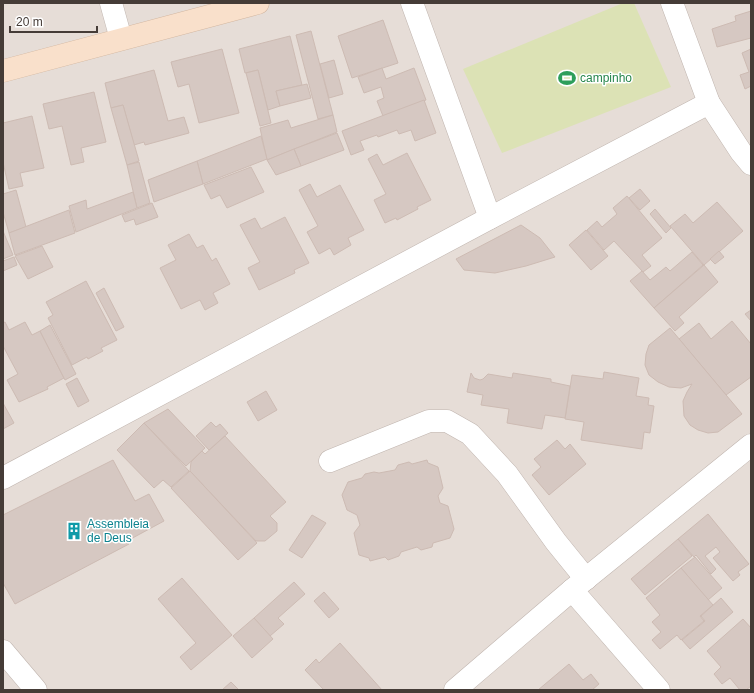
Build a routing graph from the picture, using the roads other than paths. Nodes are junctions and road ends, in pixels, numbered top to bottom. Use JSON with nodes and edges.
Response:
{"nodes":[{"id":1,"x":111,"y":3,"type":"edge"},
{"id":2,"x":258,"y":3,"type":"edge"},
{"id":3,"x":412,"y":3,"type":"edge"},
{"id":4,"x":672,"y":3,"type":"edge"},
{"id":5,"x":230,"y":6,"type":"edge"},
{"id":6,"x":121,"y":39,"type":"junction"},
{"id":7,"x":3,"y":71,"type":"edge"},
{"id":8,"x":709,"y":103,"type":"junction"},
{"id":9,"x":751,"y":164,"type":"edge"},
{"id":10,"x":490,"y":218,"type":"junction"},
{"id":11,"x":751,"y":445,"type":"edge"},
{"id":12,"x":330,"y":461,"type":"dead end"},
{"id":13,"x":3,"y":478,"type":"edge"},
{"id":14,"x":579,"y":585,"type":"junction"},
{"id":15,"x":3,"y":651,"type":"edge"},
{"id":16,"x":36,"y":690,"type":"edge"},
{"id":17,"x":455,"y":690,"type":"edge"},
{"id":18,"x":659,"y":690,"type":"edge"}],
"edges":[{"from":1,"to":6,"type":"street"},
{"from":2,"to":5,"type":"street"},
{"from":3,"to":10,"type":"street"},
{"from":4,"to":8,"type":"street"},
{"from":5,"to":6,"type":"street"},
{"from":6,"to":7,"type":"street"},
{"from":8,"to":9,"type":"street"},
{"from":8,"to":10,"type":"street"},
{"from":10,"to":13,"type":"street"},
{"from":11,"to":14,"type":"street"},
{"from":12,"to":14,"type":"street"},
{"from":14,"to":17,"type":"street"},
{"from":14,"to":18,"type":"street"},
{"from":15,"to":16,"type":"street"}]}
